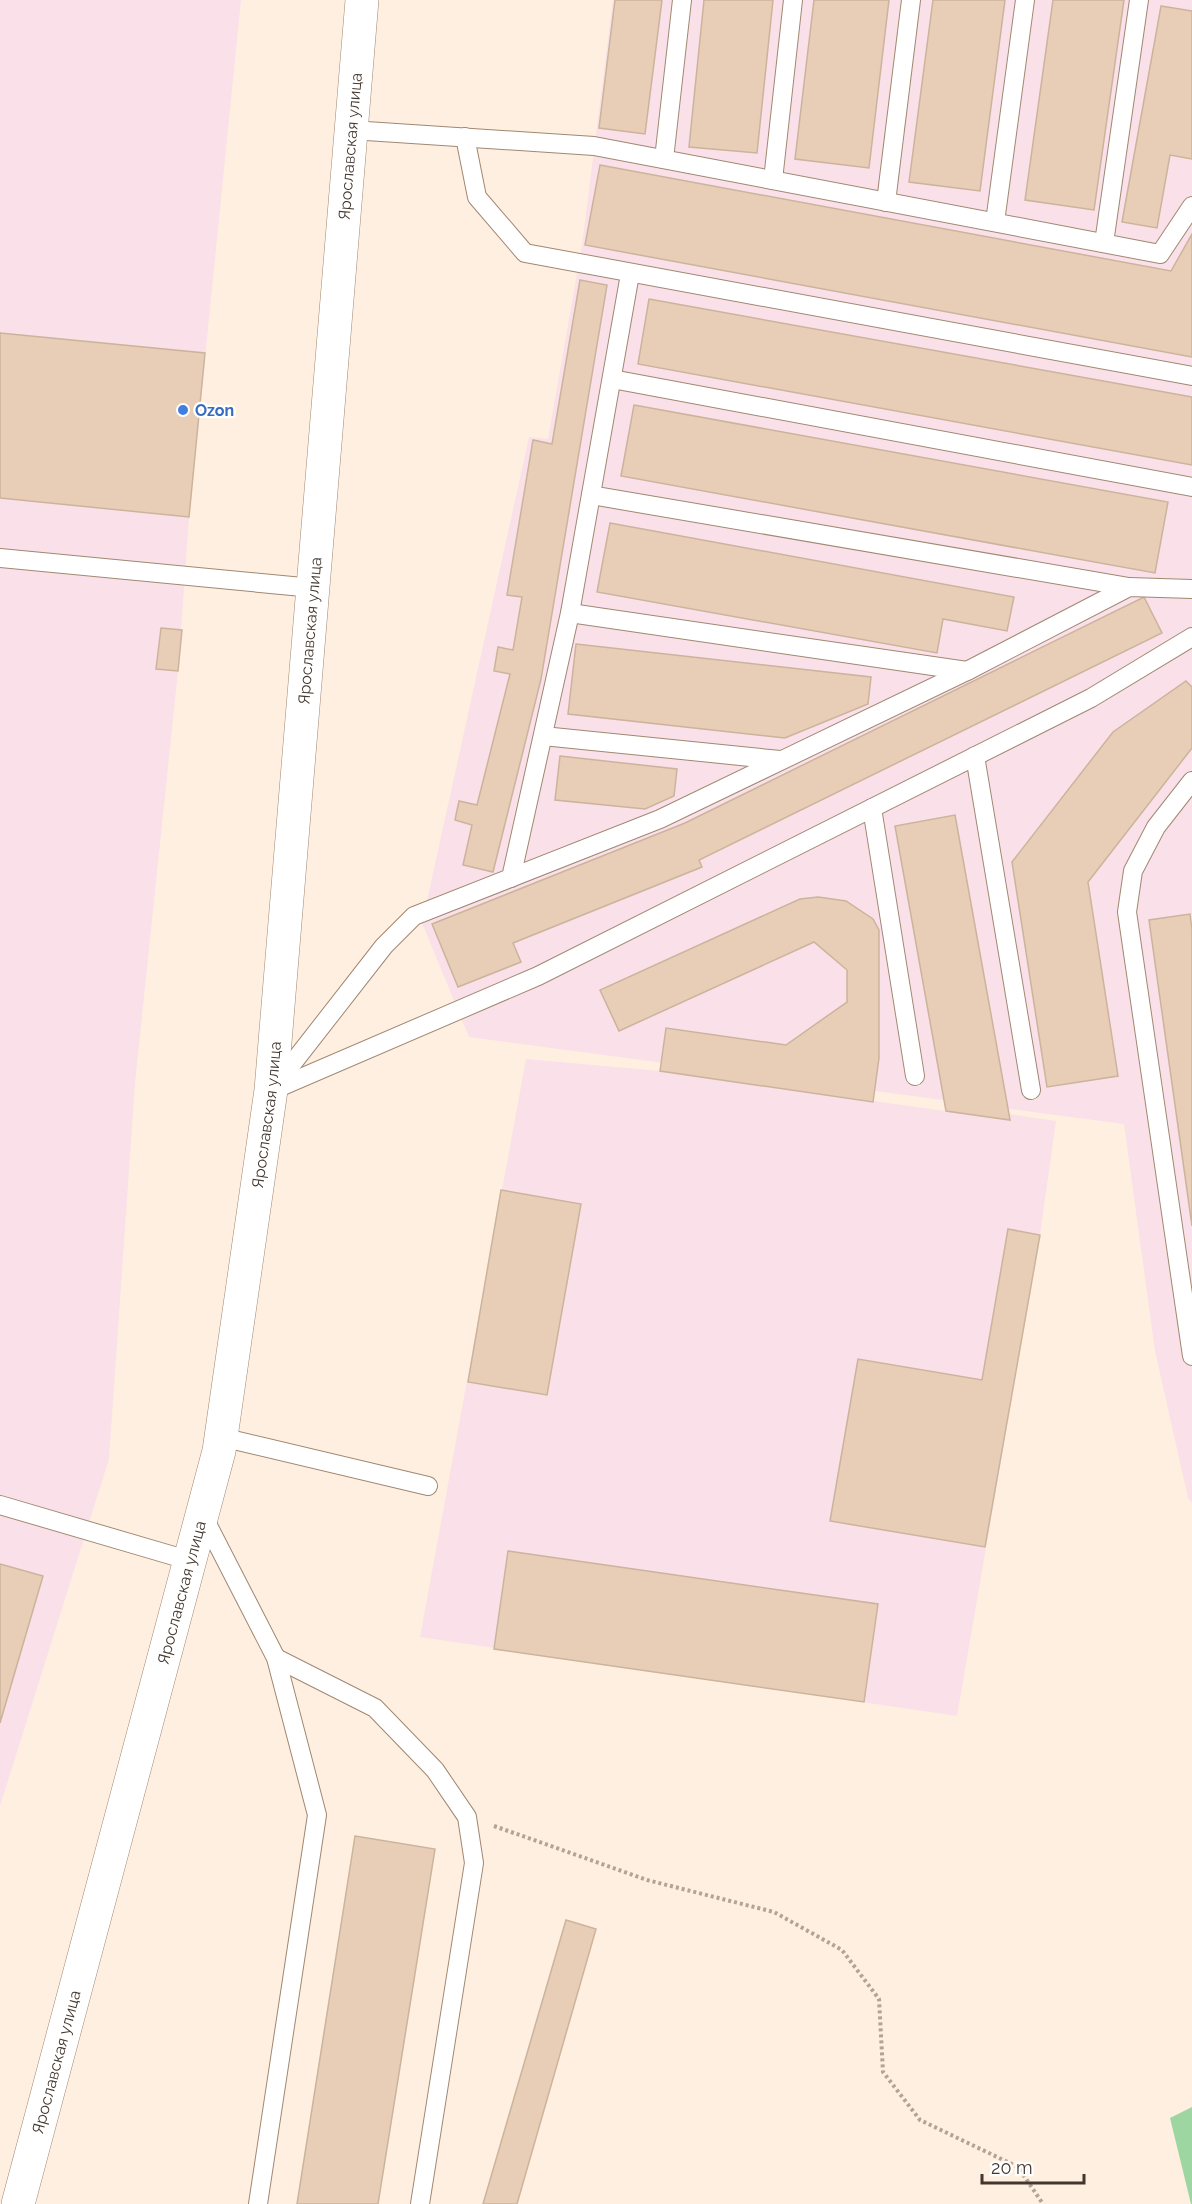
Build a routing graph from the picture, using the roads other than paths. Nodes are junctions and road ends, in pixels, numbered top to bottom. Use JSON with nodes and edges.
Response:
{"nodes":[{"id":1,"x":362,"y":0,"type":"edge"},
{"id":2,"x":682,"y":0,"type":"edge"},
{"id":3,"x":793,"y":0,"type":"edge"},
{"id":4,"x":911,"y":0,"type":"edge"},
{"id":5,"x":1025,"y":0,"type":"edge"},
{"id":6,"x":1139,"y":0,"type":"edge"},
{"id":7,"x":351,"y":130,"type":"junction"},
{"id":8,"x":465,"y":137,"type":"junction"},
{"id":9,"x":664,"y":159,"type":"junction"},
{"id":10,"x":773,"y":180,"type":"junction"},
{"id":11,"x":886,"y":202,"type":"junction"},
{"id":12,"x":1192,"y":206,"type":"edge"},
{"id":13,"x":995,"y":222,"type":"junction"},
{"id":14,"x":1104,"y":243,"type":"junction"},
{"id":15,"x":630,"y":274,"type":"junction"},
{"id":16,"x":1192,"y":376,"type":"edge"},
{"id":17,"x":612,"y":379,"type":"junction"},
{"id":18,"x":1192,"y":487,"type":"edge"},
{"id":19,"x":591,"y":495,"type":"junction"},
{"id":20,"x":0,"y":558,"type":"edge"},
{"id":21,"x":1129,"y":587,"type":"junction"},
{"id":22,"x":313,"y":588,"type":"junction"},
{"id":23,"x":1192,"y":589,"type":"edge"},
{"id":24,"x":570,"y":613,"type":"junction"},
{"id":25,"x":1192,"y":637,"type":"edge"},
{"id":26,"x":967,"y":671,"type":"junction"},
{"id":27,"x":543,"y":736,"type":"junction"},
{"id":28,"x":975,"y":756,"type":"junction"},
{"id":29,"x":780,"y":760,"type":"junction"},
{"id":30,"x":1192,"y":781,"type":"edge"},
{"id":31,"x":872,"y":808,"type":"junction"},
{"id":32,"x":512,"y":878,"type":"junction"},
{"id":33,"x":915,"y":1076,"type":"dead end"},
{"id":34,"x":271,"y":1090,"type":"junction"},
{"id":35,"x":1031,"y":1090,"type":"dead end"},
{"id":36,"x":1192,"y":1356,"type":"edge"},
{"id":37,"x":221,"y":1437,"type":"junction"},
{"id":38,"x":428,"y":1486,"type":"dead end"},
{"id":39,"x":0,"y":1505,"type":"edge"},
{"id":40,"x":202,"y":1516,"type":"junction"},
{"id":41,"x":191,"y":1561,"type":"junction"},
{"id":42,"x":276,"y":1658,"type":"junction"},
{"id":43,"x":18,"y":2204,"type":"edge"},
{"id":44,"x":258,"y":2204,"type":"edge"},
{"id":45,"x":420,"y":2204,"type":"edge"}],
"edges":[{"from":1,"to":7,"type":"main road","name":"Ярославская улица"},
{"from":2,"to":9,"type":"lane"},
{"from":3,"to":10,"type":"lane"},
{"from":4,"to":11,"type":"lane"},
{"from":5,"to":13,"type":"lane"},
{"from":6,"to":14,"type":"lane"},
{"from":7,"to":8,"type":"lane"},
{"from":7,"to":22,"type":"main road","name":"Ярославская улица"},
{"from":8,"to":9,"type":"lane"},
{"from":8,"to":15,"type":"lane"},
{"from":9,"to":10,"type":"lane"},
{"from":10,"to":11,"type":"lane"},
{"from":11,"to":13,"type":"lane"},
{"from":12,"to":14,"type":"lane"},
{"from":13,"to":14,"type":"lane"},
{"from":15,"to":16,"type":"lane"},
{"from":15,"to":17,"type":"lane"},
{"from":17,"to":18,"type":"lane"},
{"from":17,"to":19,"type":"lane"},
{"from":19,"to":21,"type":"lane"},
{"from":19,"to":24,"type":"lane"},
{"from":20,"to":22,"type":"lane"},
{"from":21,"to":23,"type":"lane"},
{"from":21,"to":26,"type":"lane"},
{"from":22,"to":34,"type":"main road","name":"Ярославская улица"},
{"from":24,"to":26,"type":"lane"},
{"from":24,"to":27,"type":"lane"},
{"from":25,"to":28,"type":"lane"},
{"from":26,"to":29,"type":"lane"},
{"from":27,"to":29,"type":"lane"},
{"from":27,"to":32,"type":"lane"},
{"from":28,"to":31,"type":"lane"},
{"from":28,"to":35,"type":"lane"},
{"from":29,"to":32,"type":"lane"},
{"from":30,"to":36,"type":"lane"},
{"from":31,"to":33,"type":"lane"},
{"from":31,"to":34,"type":"lane"},
{"from":32,"to":34,"type":"lane"},
{"from":34,"to":37,"type":"main road","name":"Ярославская улица"},
{"from":37,"to":38,"type":"lane"},
{"from":37,"to":40,"type":"main road","name":"Ярославская улица"},
{"from":39,"to":41,"type":"lane"},
{"from":40,"to":41,"type":"main road","name":"Ярославская улица"},
{"from":40,"to":42,"type":"lane"},
{"from":41,"to":43,"type":"main road","name":"Ярославская улица"},
{"from":42,"to":44,"type":"lane"},
{"from":42,"to":45,"type":"lane"}]}
